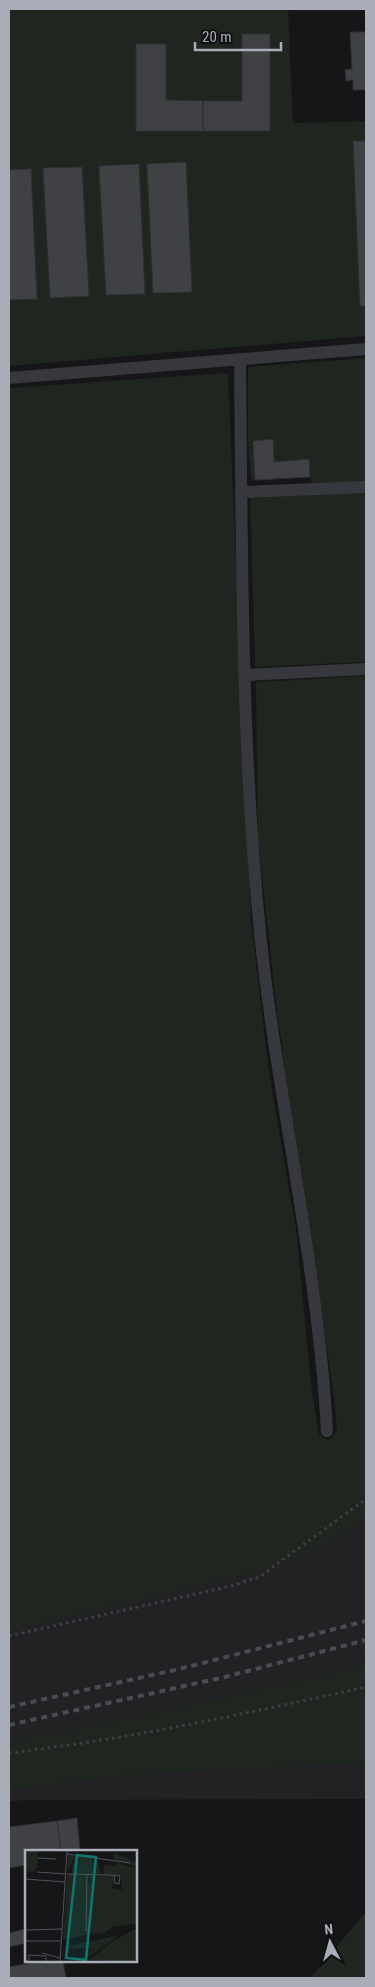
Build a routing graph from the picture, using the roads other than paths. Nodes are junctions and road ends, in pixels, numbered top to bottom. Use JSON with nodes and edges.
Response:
{"nodes":[{"id":1,"x":366,"y":349,"type":"edge"},
{"id":2,"x":240,"y":359,"type":"junction"},
{"id":3,"x":9,"y":378,"type":"edge"},
{"id":4,"x":366,"y":487,"type":"edge"},
{"id":5,"x":241,"y":492,"type":"junction"},
{"id":6,"x":366,"y":669,"type":"edge"},
{"id":7,"x":245,"y":675,"type":"junction"},
{"id":8,"x":327,"y":1431,"type":"dead end"}],
"edges":[{"from":1,"to":2,"type":"lane"},
{"from":2,"to":3,"type":"lane"},
{"from":2,"to":5,"type":"lane"},
{"from":4,"to":5,"type":"lane"},
{"from":5,"to":7,"type":"lane"},
{"from":6,"to":7,"type":"lane"},
{"from":7,"to":8,"type":"lane"}]}
